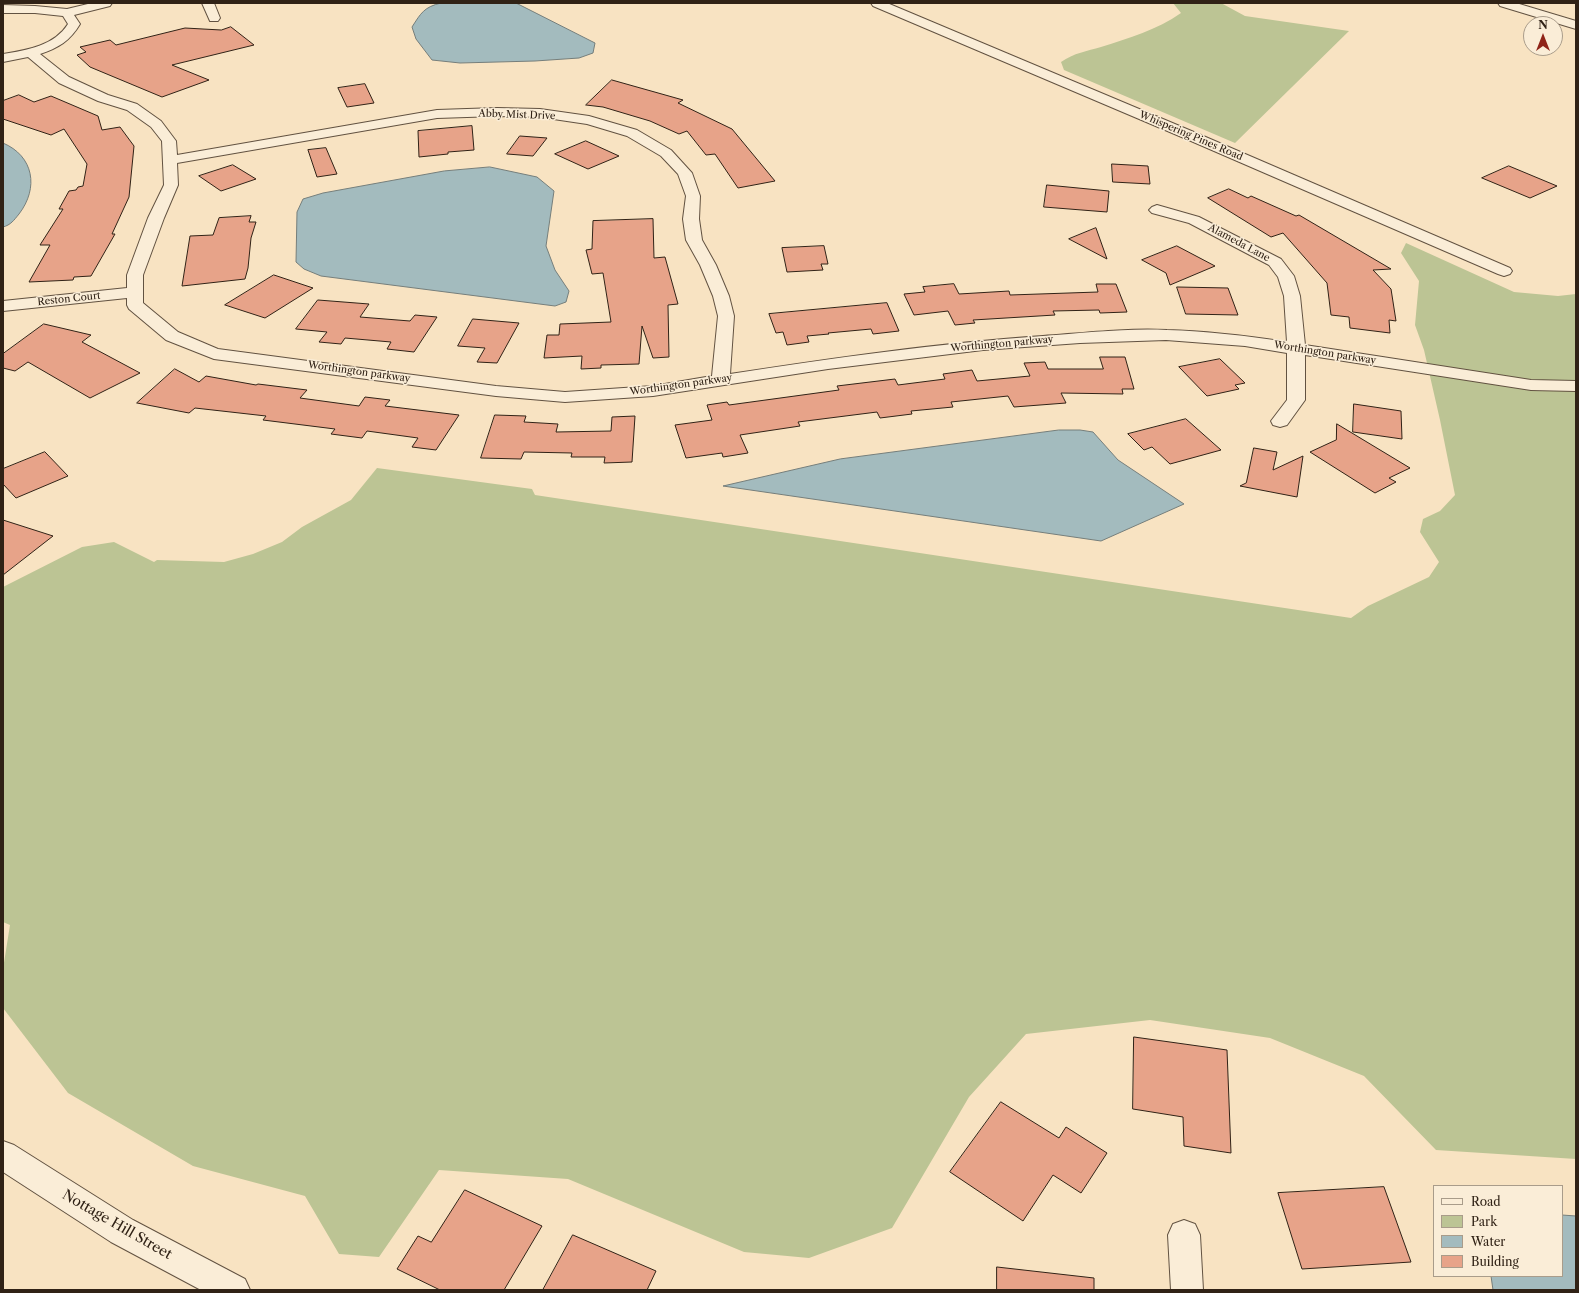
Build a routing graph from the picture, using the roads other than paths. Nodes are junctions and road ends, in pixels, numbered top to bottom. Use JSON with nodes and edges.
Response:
{"nodes":[{"id":1,"x":106,"y":3,"type":"edge"},
{"id":2,"x":208,"y":3,"type":"edge"},
{"id":3,"x":877,"y":3,"type":"edge"},
{"id":4,"x":1504,"y":3,"type":"edge"},
{"id":5,"x":3,"y":9,"type":"edge"},
{"id":6,"x":67,"y":13,"type":"junction"},
{"id":7,"x":214,"y":18,"type":"dead end"},
{"id":8,"x":1576,"y":25,"type":"edge"},
{"id":9,"x":31,"y":53,"type":"junction"},
{"id":10,"x":3,"y":58,"type":"edge"},
{"id":11,"x":170,"y":160,"type":"junction"},
{"id":12,"x":1157,"y":210,"type":"dead end"},
{"id":13,"x":1504,"y":271,"type":"dead end"},
{"id":14,"x":135,"y":292,"type":"junction"},
{"id":15,"x":3,"y":306,"type":"edge"},
{"id":16,"x":1296,"y":348,"type":"junction"},
{"id":17,"x":722,"y":380,"type":"junction"},
{"id":18,"x":1576,"y":386,"type":"edge"},
{"id":19,"x":1280,"y":421,"type":"dead end"},
{"id":20,"x":3,"y":1155,"type":"edge"},
{"id":21,"x":1184,"y":1235,"type":"dead end"},
{"id":22,"x":234,"y":1290,"type":"edge"},
{"id":23,"x":1187,"y":1290,"type":"edge"}],
"edges":[{"from":1,"to":6,"type":"street"},
{"from":2,"to":7,"type":"street"},
{"from":3,"to":13,"type":"street","name":"Whispering Pines Road"},
{"from":4,"to":8,"type":"street"},
{"from":5,"to":6,"type":"street"},
{"from":6,"to":9,"type":"street"},
{"from":9,"to":10,"type":"street"},
{"from":9,"to":11,"type":"street","name":"Worthington parkway"},
{"from":11,"to":14,"type":"street","name":"Worthington parkway"},
{"from":11,"to":17,"type":"street","name":"Abby Mist Drive"},
{"from":12,"to":16,"type":"street","name":"Alameda Lane"},
{"from":14,"to":15,"type":"street","name":"Reston Court"},
{"from":14,"to":17,"type":"street","name":"Worthington parkway"},
{"from":16,"to":17,"type":"street","name":"Worthington parkway"},
{"from":16,"to":18,"type":"street","name":"Worthington parkway"},
{"from":16,"to":19,"type":"street","name":"Alameda Lane"},
{"from":20,"to":22,"type":"street","name":"Nottage Hill Street"},
{"from":21,"to":23,"type":"street"}]}
